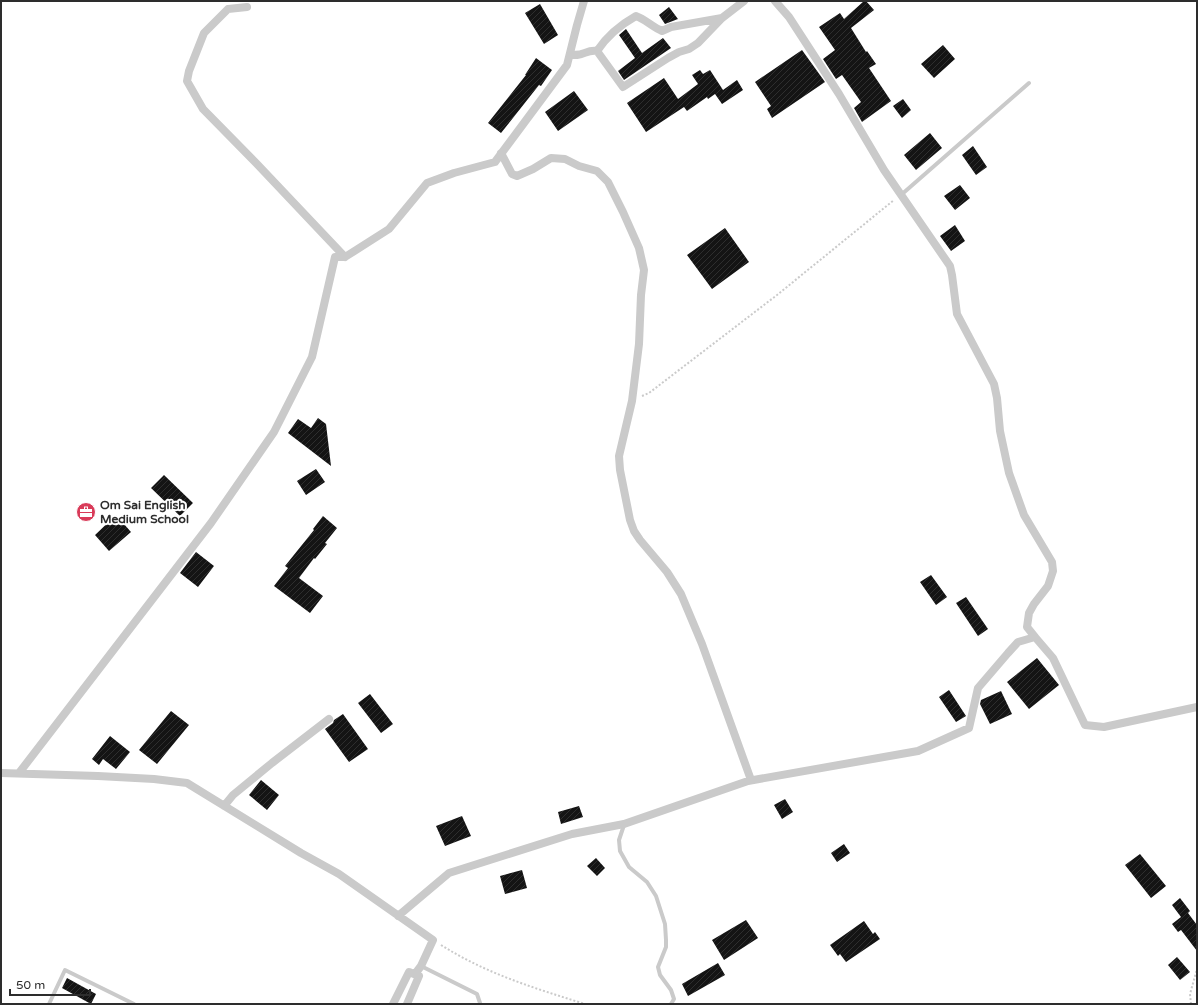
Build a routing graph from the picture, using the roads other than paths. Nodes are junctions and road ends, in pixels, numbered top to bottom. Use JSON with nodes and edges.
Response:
{"nodes":[{"id":1,"x":584,"y":1,"type":"edge"},
{"id":2,"x":744,"y":1,"type":"edge"},
{"id":3,"x":775,"y":1,"type":"edge"},
{"id":4,"x":247,"y":7,"type":"dead end"},
{"id":5,"x":722,"y":18,"type":"junction"},
{"id":6,"x":597,"y":51,"type":"junction"},
{"id":7,"x":570,"y":54,"type":"junction"},
{"id":8,"x":1030,"y":83,"type":"dead end"},
{"id":9,"x":501,"y":154,"type":"junction"},
{"id":10,"x":901,"y":195,"type":"junction"},
{"id":11,"x":345,"y":257,"type":"junction"},
{"id":12,"x":1035,"y":637,"type":"junction"},
{"id":13,"x":1197,"y":707,"type":"edge"},
{"id":14,"x":329,"y":719,"type":"dead end"},
{"id":15,"x":1,"y":773,"type":"edge"},
{"id":16,"x":19,"y":773,"type":"junction"},
{"id":17,"x":751,"y":780,"type":"junction"},
{"id":18,"x":224,"y":806,"type":"junction"},
{"id":19,"x":624,"y":824,"type":"junction"},
{"id":20,"x":398,"y":916,"type":"junction"},
{"id":21,"x":421,"y":966,"type":"junction"},
{"id":22,"x":415,"y":974,"type":"junction"},
{"id":23,"x":50,"y":1004,"type":"edge"},
{"id":24,"x":134,"y":1004,"type":"edge"},
{"id":25,"x":393,"y":1004,"type":"edge"},
{"id":26,"x":407,"y":1004,"type":"edge"},
{"id":27,"x":480,"y":1004,"type":"edge"},
{"id":28,"x":671,"y":1004,"type":"edge"}],
"edges":[{"from":1,"to":7,"type":"street"},
{"from":2,"to":5,"type":"street"},
{"from":3,"to":10,"type":"street"},
{"from":4,"to":11,"type":"street"},
{"from":5,"to":6,"type":"street"},
{"from":5,"to":6,"type":"street"},
{"from":6,"to":7,"type":"street"},
{"from":7,"to":9,"type":"street"},
{"from":8,"to":10,"type":"lane"},
{"from":9,"to":11,"type":"street"},
{"from":9,"to":17,"type":"street"},
{"from":10,"to":12,"type":"street"},
{"from":11,"to":16,"type":"street"},
{"from":12,"to":13,"type":"street"},
{"from":12,"to":17,"type":"street"},
{"from":14,"to":18,"type":"street"},
{"from":15,"to":16,"type":"street"},
{"from":16,"to":18,"type":"street"},
{"from":17,"to":19,"type":"street"},
{"from":18,"to":20,"type":"street"},
{"from":19,"to":20,"type":"street"},
{"from":19,"to":28,"type":"lane"},
{"from":20,"to":21,"type":"street"},
{"from":21,"to":22,"type":"street"},
{"from":21,"to":27,"type":"lane"},
{"from":22,"to":25,"type":"street"},
{"from":22,"to":26,"type":"street"},
{"from":23,"to":24,"type":"lane"}]}
